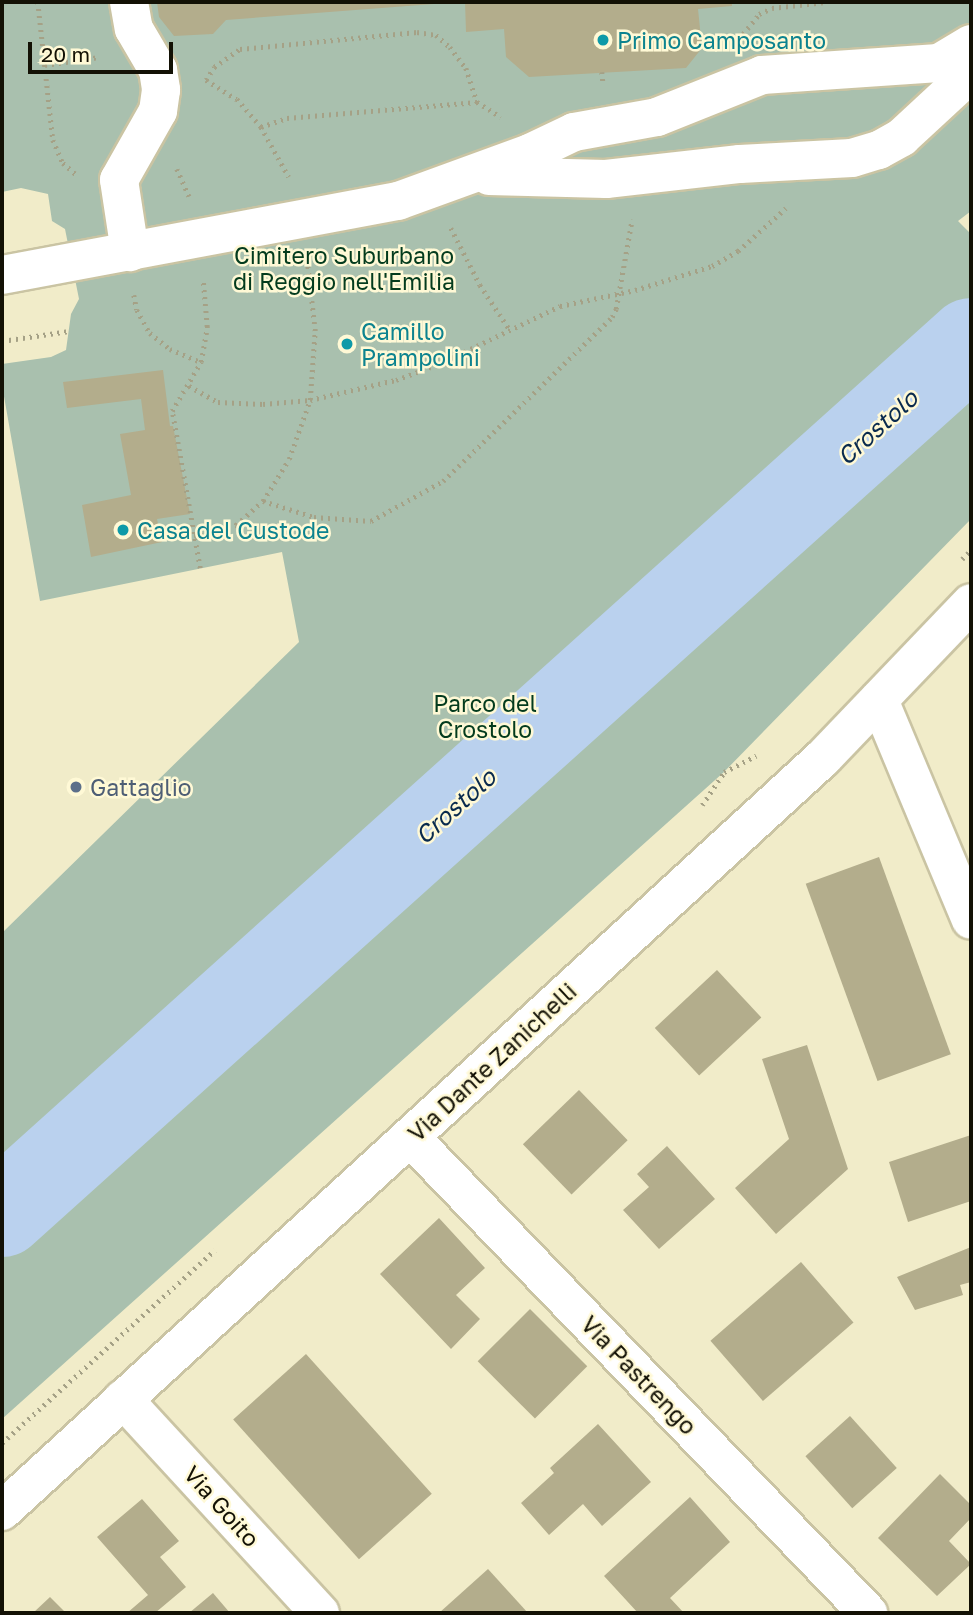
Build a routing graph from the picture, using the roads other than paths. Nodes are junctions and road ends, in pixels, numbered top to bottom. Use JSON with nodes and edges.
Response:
{"nodes":[{"id":1,"x":130,"y":2,"type":"edge"},
{"id":2,"x":971,"y":44,"type":"edge"},
{"id":3,"x":971,"y":73,"type":"edge"},
{"id":4,"x":447,"y":181,"type":"junction"},
{"id":5,"x":130,"y":252,"type":"junction"},
{"id":6,"x":9,"y":274,"type":"edge"},
{"id":7,"x":971,"y":603,"type":"edge"},
{"id":8,"x":879,"y":700,"type":"junction"},
{"id":9,"x":971,"y":920,"type":"edge"},
{"id":10,"x":410,"y":1137,"type":"junction"},
{"id":11,"x":123,"y":1399,"type":"junction"},
{"id":12,"x":2,"y":1511,"type":"edge"},
{"id":13,"x":320,"y":1613,"type":"edge"},
{"id":14,"x":868,"y":1613,"type":"edge"}],
"edges":[{"from":1,"to":5,"type":"street"},
{"from":2,"to":4,"type":"street"},
{"from":3,"to":4,"type":"street"},
{"from":4,"to":5,"type":"street"},
{"from":5,"to":6,"type":"street"},
{"from":7,"to":8,"type":"street","name":"Via Dante Zanichelli"},
{"from":8,"to":9,"type":"street"},
{"from":8,"to":10,"type":"street","name":"Via Dante Zanichelli"},
{"from":10,"to":11,"type":"street","name":"Via Dante Zanichelli"},
{"from":10,"to":14,"type":"street","name":"Via Pastrengo"},
{"from":11,"to":12,"type":"street","name":"Via Dante Zanichelli"},
{"from":11,"to":13,"type":"street","name":"Via Goito"}]}
